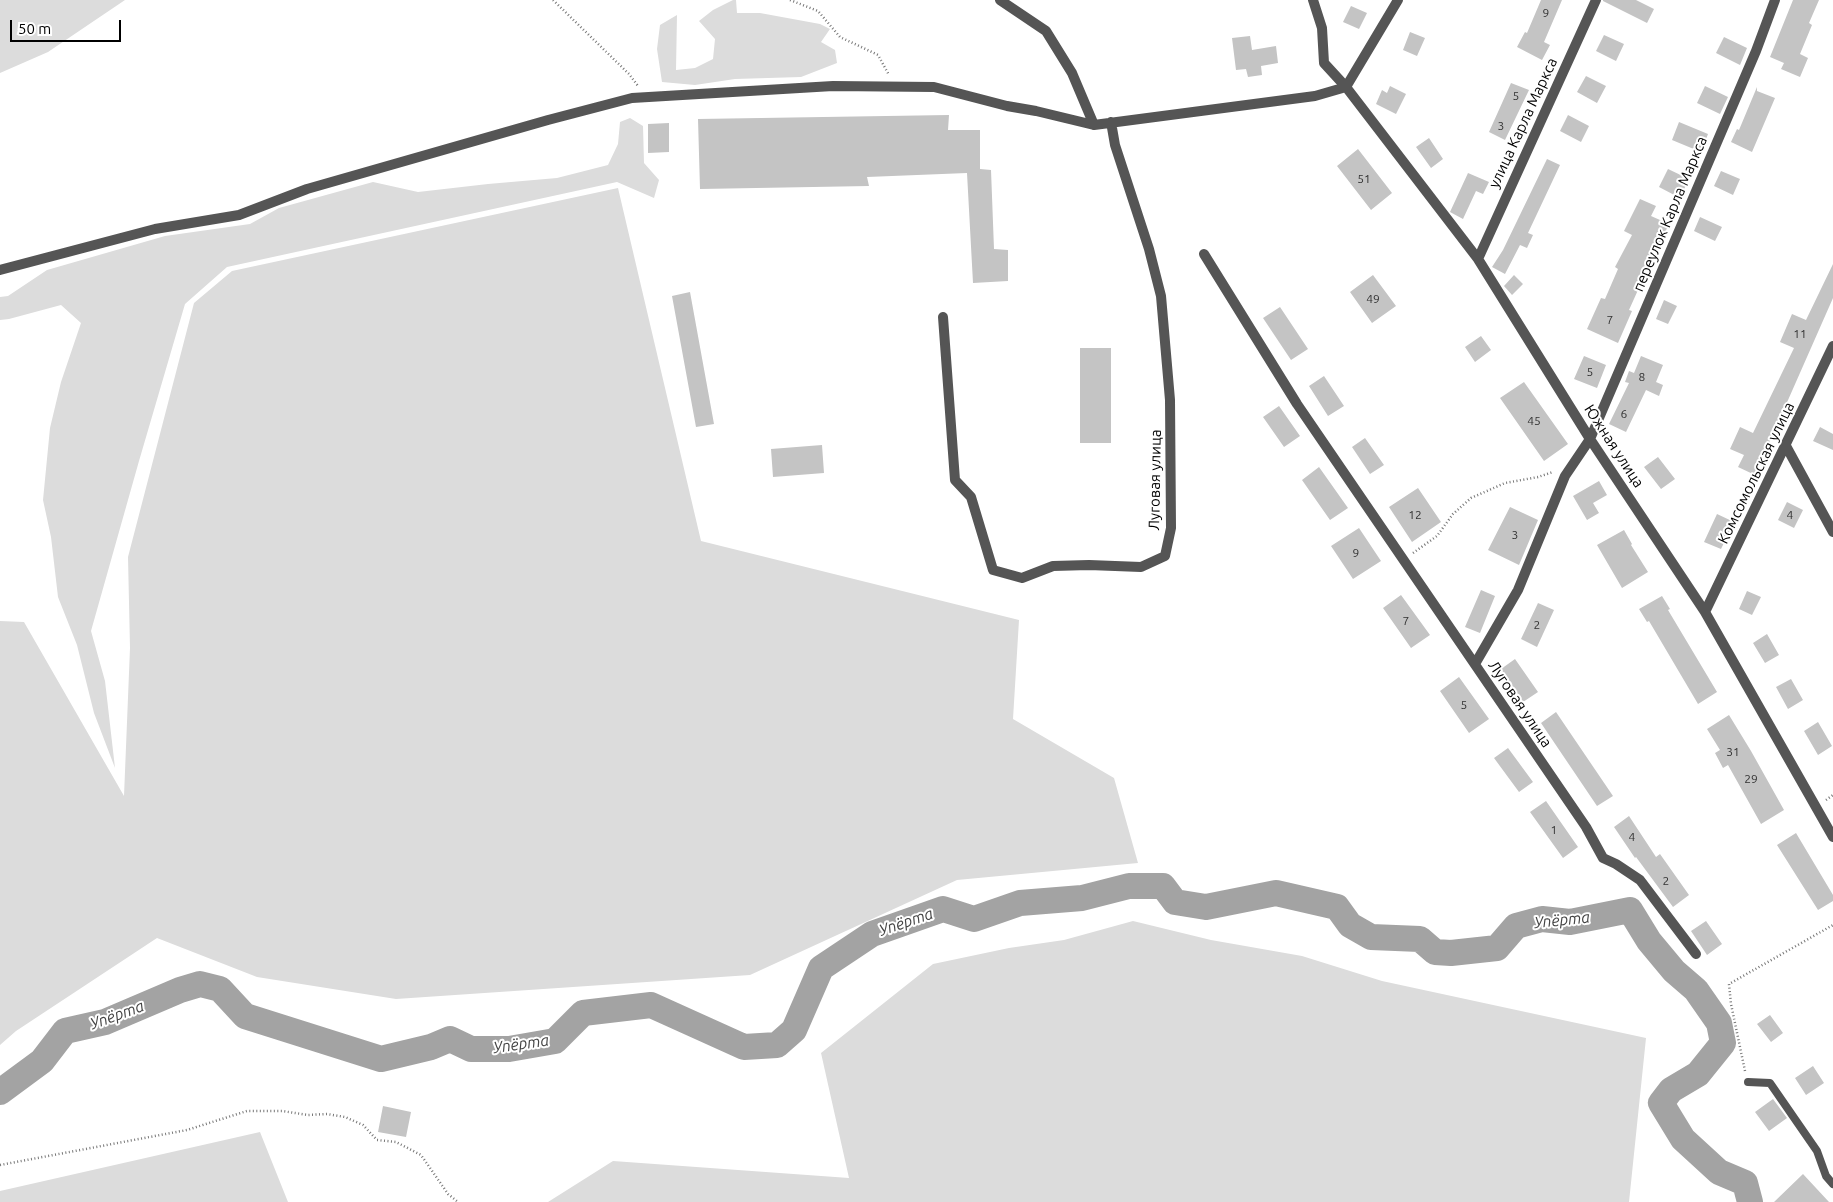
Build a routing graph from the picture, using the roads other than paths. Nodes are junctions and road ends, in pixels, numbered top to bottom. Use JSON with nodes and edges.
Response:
{"nodes":[{"id":1,"x":1000,"y":0,"type":"edge"},
{"id":2,"x":1313,"y":0,"type":"edge"},
{"id":3,"x":1398,"y":0,"type":"edge"},
{"id":4,"x":1596,"y":0,"type":"edge"},
{"id":5,"x":1773,"y":1,"type":"edge"},
{"id":6,"x":1346,"y":87,"type":"junction"},
{"id":7,"x":1111,"y":122,"type":"junction"},
{"id":8,"x":1094,"y":125,"type":"junction"},
{"id":9,"x":1204,"y":254,"type":"dead end"},
{"id":10,"x":1478,"y":259,"type":"junction"},
{"id":11,"x":0,"y":270,"type":"edge"},
{"id":12,"x":943,"y":317,"type":"dead end"},
{"id":13,"x":1833,"y":346,"type":"edge"},
{"id":14,"x":1590,"y":439,"type":"junction"},
{"id":15,"x":1786,"y":446,"type":"junction"},
{"id":16,"x":1833,"y":532,"type":"edge"},
{"id":17,"x":1705,"y":612,"type":"junction"},
{"id":18,"x":1475,"y":664,"type":"junction"},
{"id":19,"x":1833,"y":837,"type":"edge"},
{"id":20,"x":1696,"y":954,"type":"dead end"},
{"id":21,"x":1748,"y":1082,"type":"road end"},
{"id":22,"x":1833,"y":1184,"type":"edge"}],
"edges":[{"from":1,"to":8,"type":"street"},
{"from":2,"to":6,"type":"street","name":"Южная улица"},
{"from":3,"to":6,"type":"street"},
{"from":4,"to":10,"type":"street","name":"улица Карла Маркса"},
{"from":5,"to":14,"type":"street","name":"переулок Карла Маркса"},
{"from":6,"to":7,"type":"street"},
{"from":6,"to":10,"type":"street","name":"Южная улица"},
{"from":7,"to":8,"type":"street"},
{"from":7,"to":12,"type":"street","name":"Луговая улица"},
{"from":8,"to":11,"type":"street"},
{"from":9,"to":18,"type":"street","name":"Луговая улица"},
{"from":10,"to":14,"type":"street","name":"Южная улица"},
{"from":13,"to":15,"type":"street","name":"Комсомольская улица"},
{"from":14,"to":17,"type":"street","name":"Южная улица"},
{"from":14,"to":18,"type":"street","name":"переулок Карла Маркса"},
{"from":15,"to":16,"type":"street"},
{"from":15,"to":17,"type":"street","name":"Комсомольская улица"},
{"from":17,"to":19,"type":"street","name":"Южная улица"},
{"from":18,"to":20,"type":"street","name":"Луговая улица"},
{"from":21,"to":22,"type":"lane"}]}
